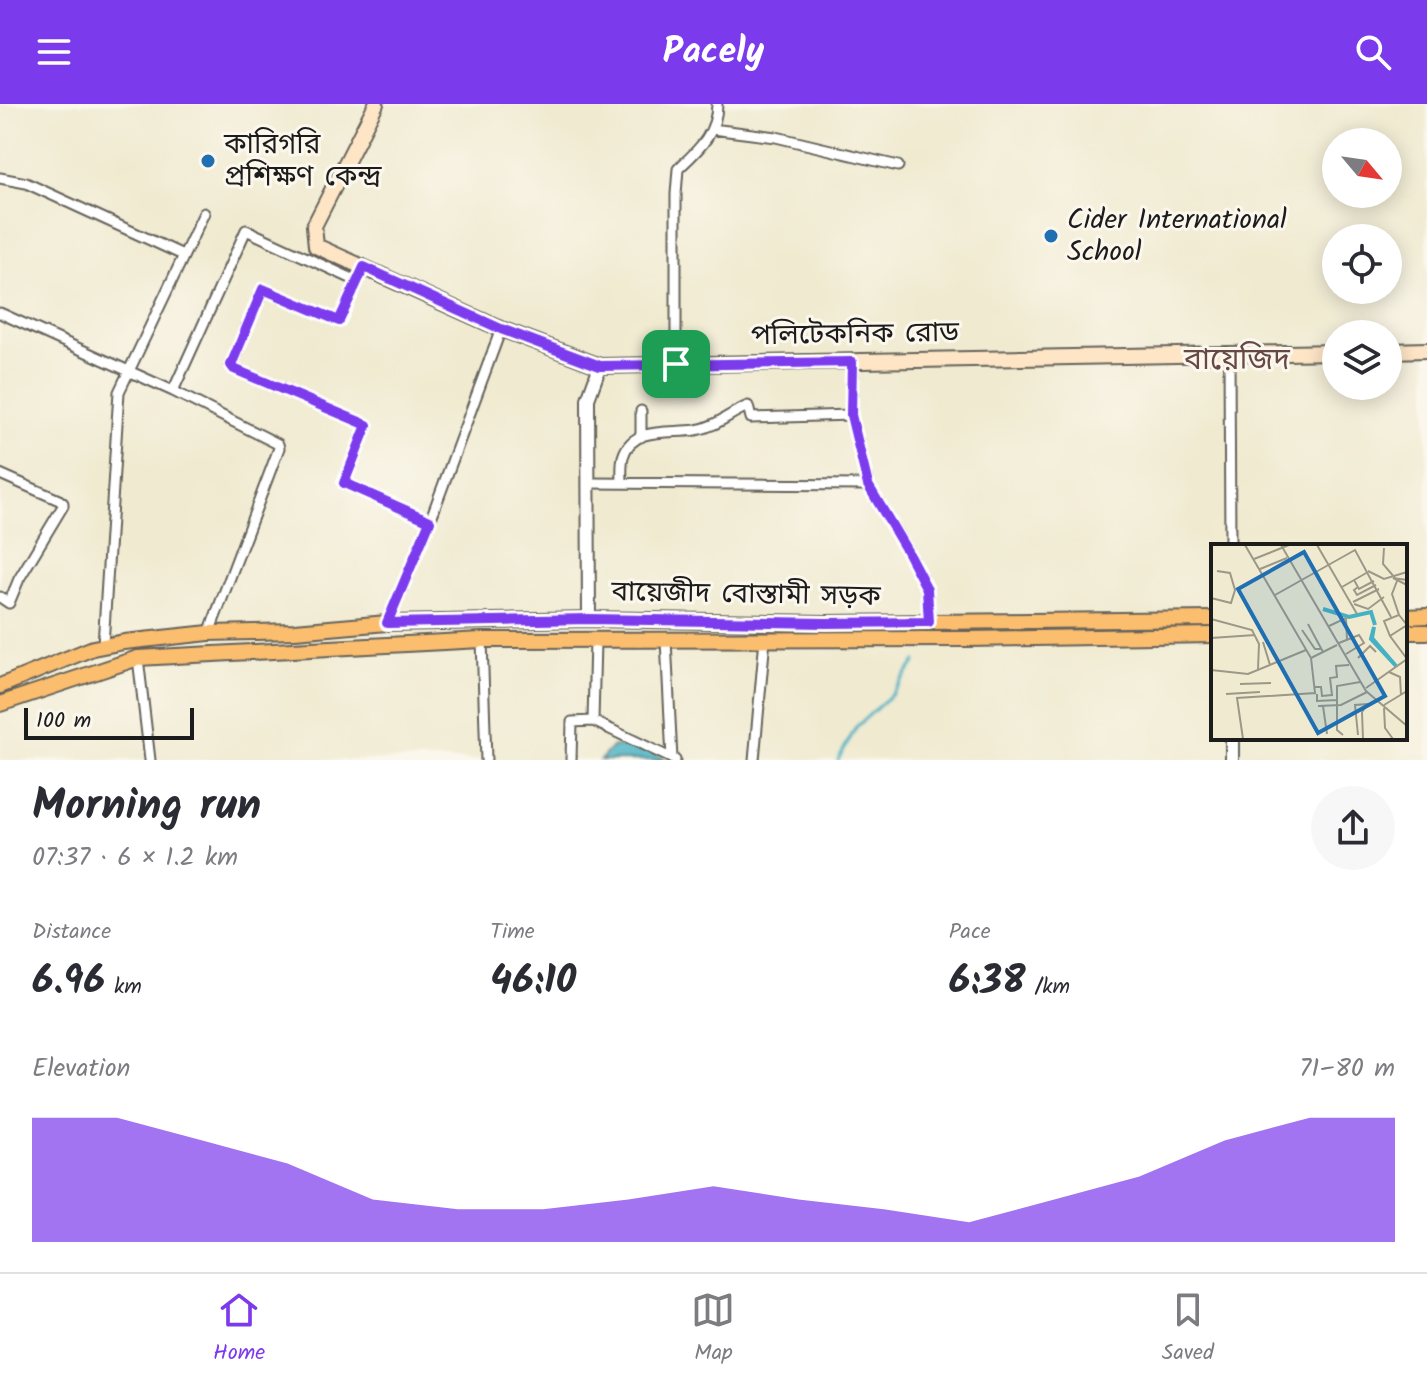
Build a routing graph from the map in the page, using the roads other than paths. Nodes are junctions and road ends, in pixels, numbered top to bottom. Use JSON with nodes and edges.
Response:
{"nodes":[{"id":1,"x":376,"y":104,"type":"edge"},
{"id":2,"x":717,"y":104,"type":"edge"},
{"id":3,"x":712,"y":129,"type":"junction"},
{"id":4,"x":898,"y":166,"type":"dead end"},
{"id":5,"x":0,"y":178,"type":"edge"},
{"id":6,"x":204,"y":213,"type":"dead end"},
{"id":7,"x":183,"y":255,"type":"junction"},
{"id":8,"x":360,"y":274,"type":"junction"},
{"id":9,"x":0,"y":313,"type":"edge"},
{"id":10,"x":501,"y":329,"type":"junction"},
{"id":11,"x":1427,"y":350,"type":"edge"},
{"id":12,"x":1402,"y":351,"type":"edge"},
{"id":13,"x":1322,"y":352,"type":"edge"},
{"id":14,"x":1229,"y":354,"type":"junction"},
{"id":15,"x":852,"y":362,"type":"junction"},
{"id":16,"x":676,"y":364,"type":"junction"},
{"id":17,"x":600,"y":366,"type":"junction"},
{"id":18,"x":129,"y":371,"type":"junction"},
{"id":19,"x":173,"y":391,"type":"junction"},
{"id":20,"x":641,"y":411,"type":"dead end"},
{"id":21,"x":851,"y":415,"type":"junction"},
{"id":22,"x":641,"y":437,"type":"junction"},
{"id":23,"x":0,"y":474,"type":"edge"},
{"id":24,"x":589,"y":483,"type":"junction"},
{"id":25,"x":622,"y":483,"type":"junction"},
{"id":26,"x":868,"y":485,"type":"junction"},
{"id":27,"x":430,"y":521,"type":"junction"},
{"id":28,"x":1230,"y":544,"type":"edge"},
{"id":29,"x":0,"y":597,"type":"edge"},
{"id":30,"x":1427,"y":616,"type":"edge"},
{"id":31,"x":1407,"y":617,"type":"edge"},
{"id":32,"x":589,"y":619,"type":"junction"},
{"id":33,"x":1211,"y":619,"type":"edge"},
{"id":34,"x":929,"y":622,"type":"junction"},
{"id":35,"x":387,"y":623,"type":"junction"},
{"id":36,"x":209,"y":633,"type":"junction"},
{"id":37,"x":1211,"y":635,"type":"edge"},
{"id":38,"x":765,"y":639,"type":"junction"},
{"id":39,"x":482,"y":640,"type":"junction"},
{"id":40,"x":595,"y":640,"type":"junction"},
{"id":41,"x":666,"y":640,"type":"junction"},
{"id":42,"x":103,"y":645,"type":"junction"},
{"id":43,"x":138,"y":658,"type":"junction"},
{"id":44,"x":0,"y":686,"type":"edge"},
{"id":45,"x":0,"y":704,"type":"edge"},
{"id":46,"x":593,"y":721,"type":"junction"},
{"id":47,"x":674,"y":759,"type":"edge"},
{"id":48,"x":150,"y":760,"type":"edge"},
{"id":49,"x":486,"y":760,"type":"edge"},
{"id":50,"x":571,"y":760,"type":"edge"},
{"id":51,"x":754,"y":760,"type":"edge"}],
"edges":[{"from":1,"to":8,"type":"main road","name":"পলিটেকনিক রোড"},
{"from":2,"to":3,"type":"street"},
{"from":3,"to":4,"type":"street"},
{"from":3,"to":16,"type":"street"},
{"from":5,"to":7,"type":"street"},
{"from":6,"to":7,"type":"street"},
{"from":7,"to":18,"type":"street"},
{"from":8,"to":10,"type":"main road","name":"পলিটেকনিক রোড"},
{"from":8,"to":19,"type":"street"},
{"from":8,"to":27,"type":"street"},
{"from":9,"to":18,"type":"street"},
{"from":10,"to":17,"type":"main road","name":"পলিটেকনিক রোড"},
{"from":10,"to":27,"type":"street"},
{"from":11,"to":12,"type":"main road"},
{"from":13,"to":14,"type":"main road","name":"পলিটেকনিক রোড"},
{"from":14,"to":15,"type":"main road","name":"পলিটেকনিক রোড"},
{"from":14,"to":28,"type":"street"},
{"from":15,"to":16,"type":"main road","name":"পলিটেকনিক রোড"},
{"from":15,"to":21,"type":"street"},
{"from":16,"to":17,"type":"main road","name":"পলিটেকনিক রোড"},
{"from":17,"to":24,"type":"street"},
{"from":18,"to":19,"type":"street"},
{"from":18,"to":42,"type":"street"},
{"from":19,"to":36,"type":"street"},
{"from":20,"to":22,"type":"street"},
{"from":21,"to":22,"type":"street"},
{"from":21,"to":26,"type":"street"},
{"from":22,"to":25,"type":"street"},
{"from":23,"to":29,"type":"street"},
{"from":24,"to":25,"type":"street"},
{"from":24,"to":32,"type":"street"},
{"from":25,"to":26,"type":"street"},
{"from":26,"to":34,"type":"street"},
{"from":27,"to":35,"type":"street"},
{"from":30,"to":31,"type":"main road"},
{"from":32,"to":34,"type":"main road","name":"বায়েজীদ বোস্তামী সড়ক"},
{"from":32,"to":35,"type":"main road","name":"বায়েজীদ বোস্তামী সড়ক"},
{"from":33,"to":34,"type":"main road","name":"বায়েজীদ বোস্তামী সড়ক"},
{"from":35,"to":36,"type":"main road","name":"বায়েজীদ বোস্তামী সড়ক"},
{"from":36,"to":42,"type":"main road","name":"বায়েজীদ বোস্তামী সড়ক"},
{"from":37,"to":38,"type":"main road","name":"বায়েজীদ বোস্তামী সড়ক"},
{"from":38,"to":41,"type":"main road","name":"বায়েজীদ বোস্তামী সড়ক"},
{"from":38,"to":51,"type":"street"},
{"from":39,"to":40,"type":"main road","name":"বায়েজীদ বোস্তামী সড়ক"},
{"from":39,"to":43,"type":"main road","name":"বায়েজীদ বোস্তামী সড়ক"},
{"from":39,"to":49,"type":"street"},
{"from":40,"to":41,"type":"main road","name":"বায়েজীদ বোস্তামী সড়ক"},
{"from":40,"to":46,"type":"street"},
{"from":41,"to":47,"type":"street"},
{"from":42,"to":44,"type":"main road","name":"বায়েজীদ বোস্তামী সড়ক"},
{"from":43,"to":45,"type":"main road","name":"বায়েজীদ বোস্তামী সড়ক"},
{"from":43,"to":48,"type":"street"},
{"from":46,"to":47,"type":"street"},
{"from":46,"to":50,"type":"street"}]}
